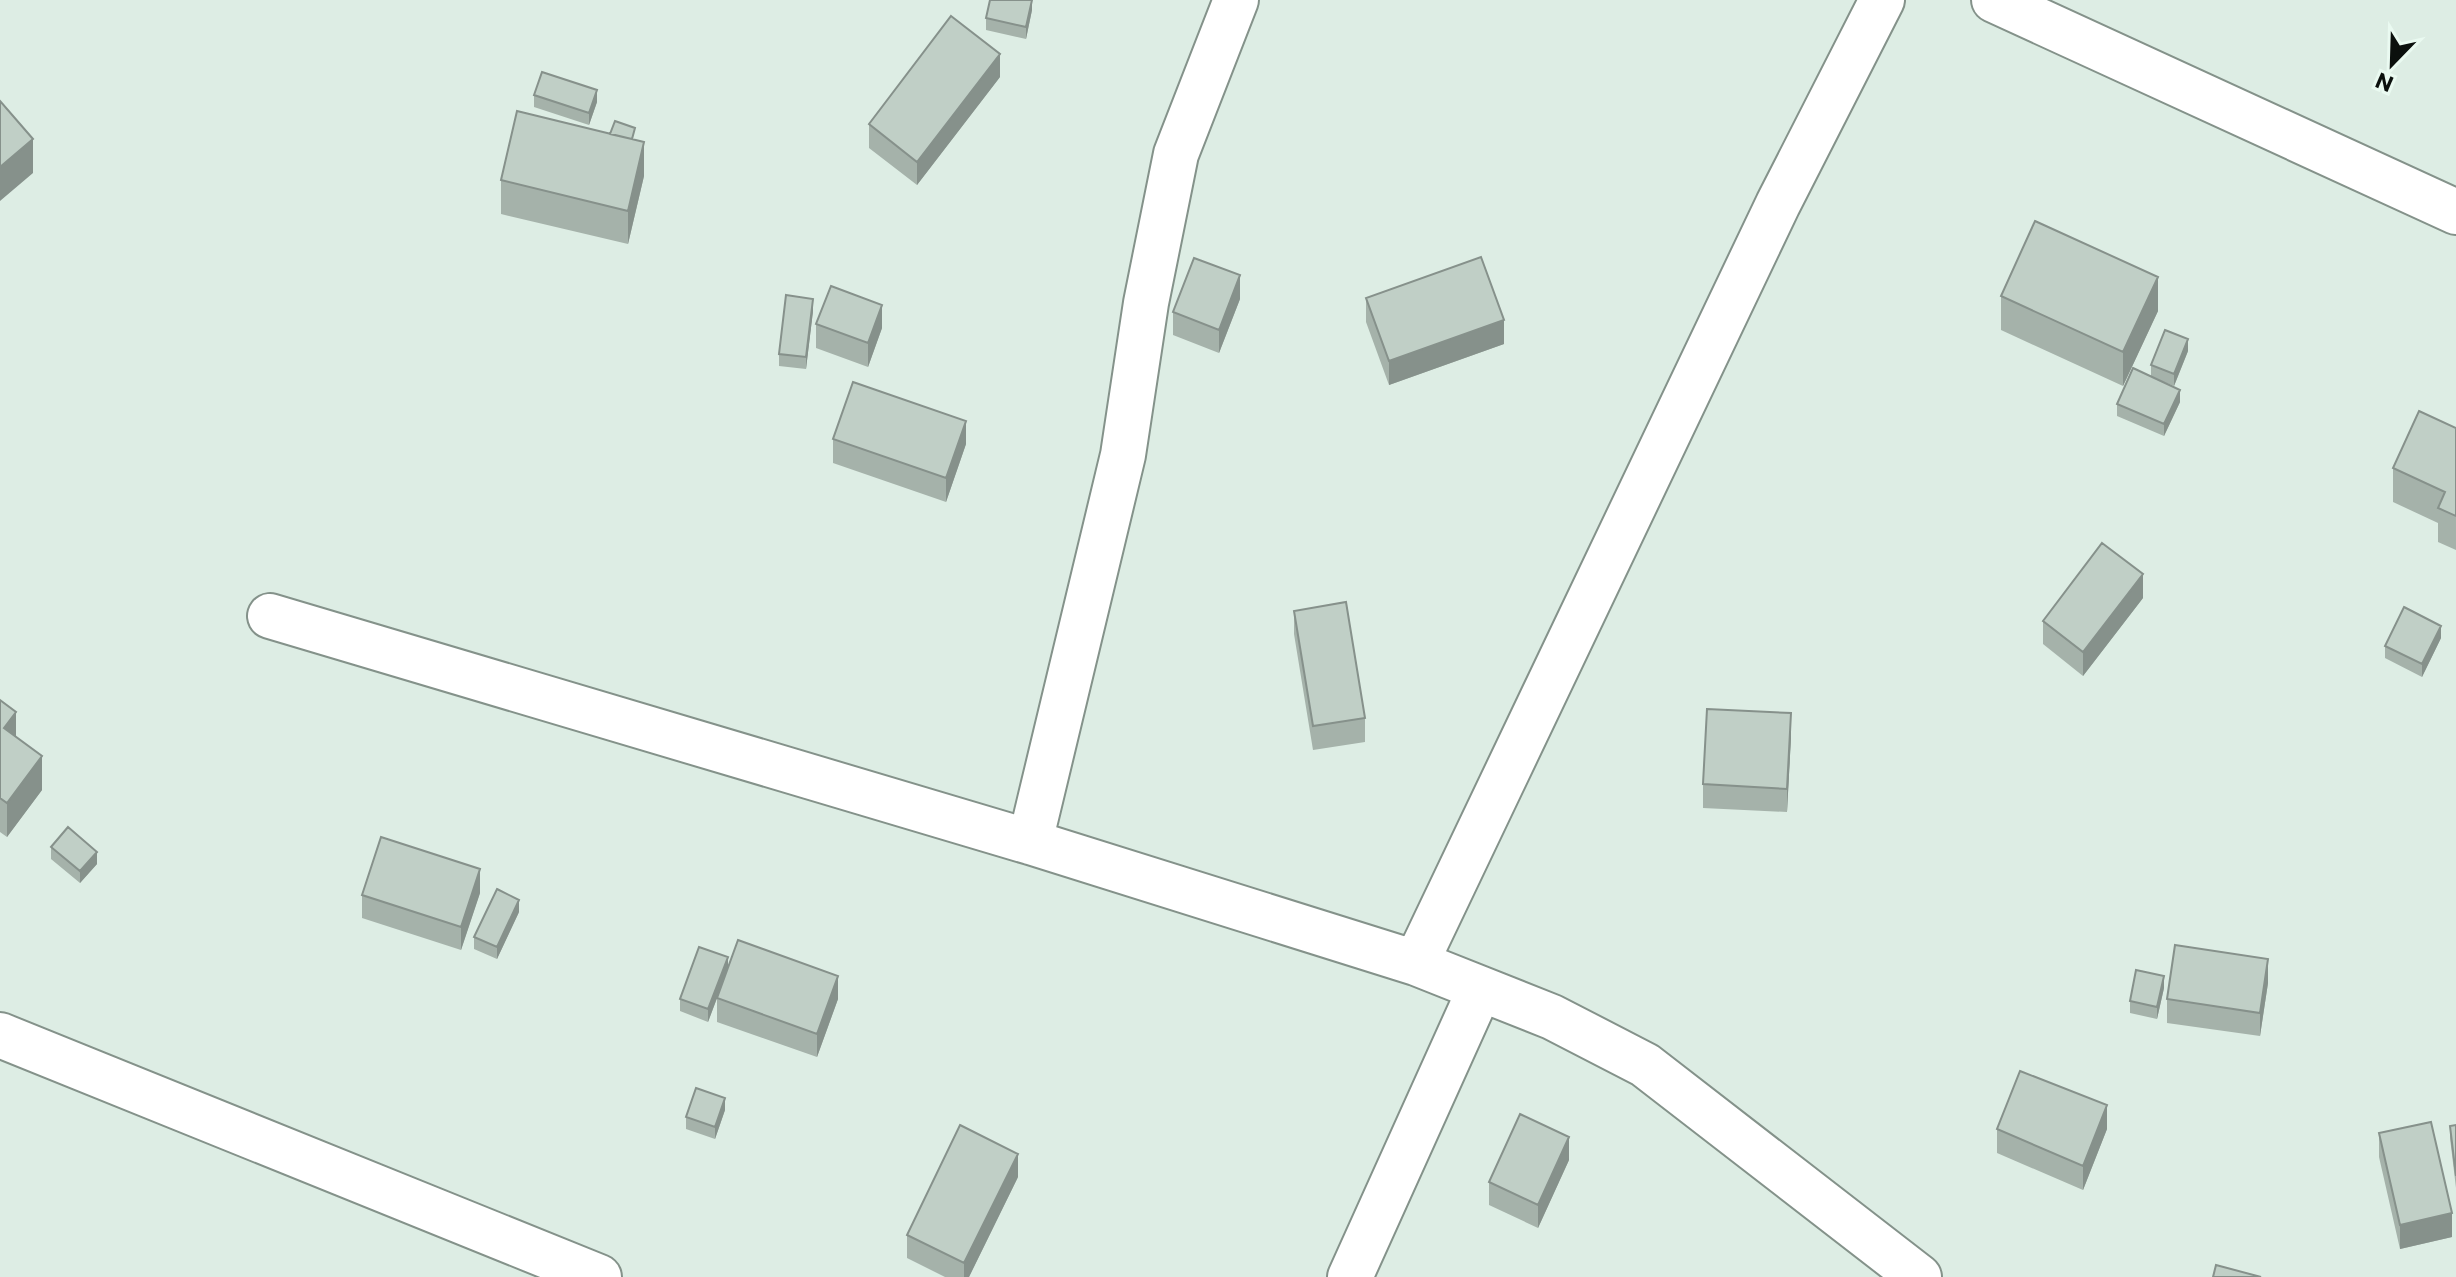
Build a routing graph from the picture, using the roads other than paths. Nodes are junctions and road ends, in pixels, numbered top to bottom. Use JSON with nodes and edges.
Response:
{"nodes":[{"id":1,"x":1236,"y":0,"type":"edge"},
{"id":2,"x":1882,"y":0,"type":"edge"},
{"id":3,"x":1994,"y":0,"type":"edge"},
{"id":4,"x":2456,"y":212,"type":"edge"},
{"id":5,"x":270,"y":616,"type":"dead end"},
{"id":6,"x":1030,"y":842,"type":"junction"},
{"id":7,"x":1416,"y":963,"type":"junction"},
{"id":8,"x":1480,"y":989,"type":"junction"},
{"id":9,"x":0,"y":1035,"type":"edge"},
{"id":10,"x":599,"y":1277,"type":"edge"},
{"id":11,"x":1350,"y":1277,"type":"edge"},
{"id":12,"x":1919,"y":1277,"type":"edge"}],
"edges":[{"from":1,"to":6,"type":"street"},
{"from":2,"to":7,"type":"street"},
{"from":3,"to":4,"type":"street"},
{"from":5,"to":6,"type":"street"},
{"from":6,"to":7,"type":"street"},
{"from":7,"to":8,"type":"street"},
{"from":8,"to":11,"type":"street"},
{"from":8,"to":12,"type":"street"},
{"from":9,"to":10,"type":"street"}]}
